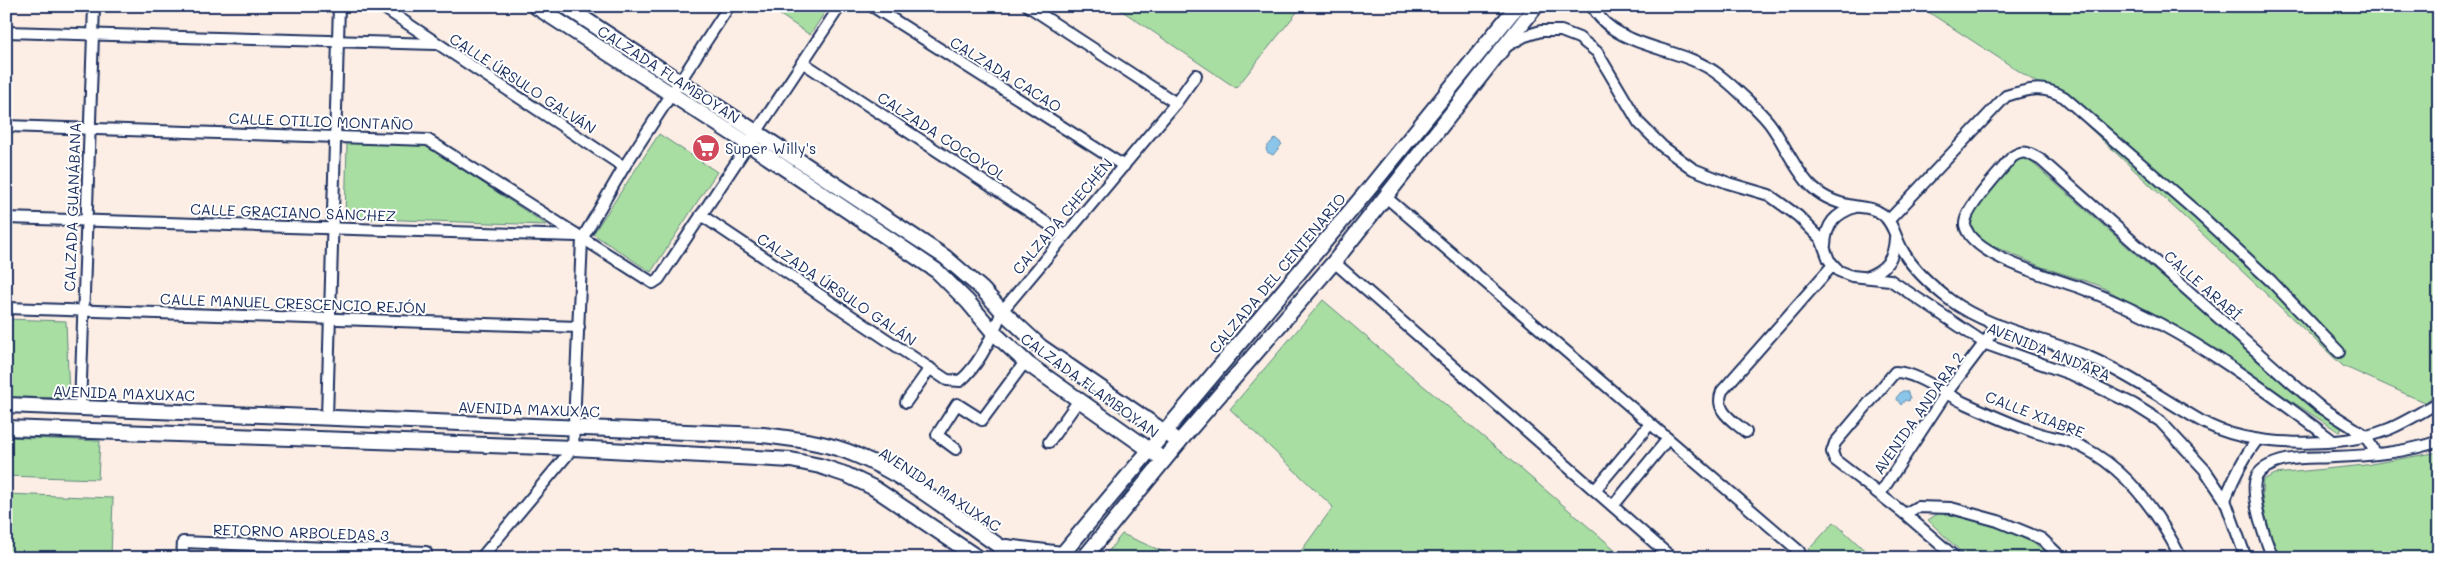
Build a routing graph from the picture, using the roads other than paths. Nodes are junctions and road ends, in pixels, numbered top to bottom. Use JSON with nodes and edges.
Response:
{"nodes":[{"id":1,"x":94,"y":6,"type":"edge"},
{"id":2,"x":339,"y":6,"type":"edge"},
{"id":3,"x":381,"y":6,"type":"edge"},
{"id":4,"x":535,"y":6,"type":"edge"},
{"id":5,"x":564,"y":6,"type":"edge"},
{"id":6,"x":840,"y":6,"type":"edge"},
{"id":7,"x":872,"y":6,"type":"edge"},
{"id":8,"x":1028,"y":6,"type":"edge"},
{"id":9,"x":1517,"y":6,"type":"edge"},
{"id":10,"x":1536,"y":6,"type":"edge"},
{"id":11,"x":724,"y":8,"type":"edge"},
{"id":12,"x":1592,"y":8,"type":"edge"},
{"id":13,"x":6,"y":32,"type":"edge"},
{"id":14,"x":94,"y":35,"type":"junction"},
{"id":15,"x":338,"y":42,"type":"junction"},
{"id":16,"x":436,"y":44,"type":"junction"},
{"id":17,"x":1504,"y":48,"type":"junction"},
{"id":18,"x":802,"y":62,"type":"junction"},
{"id":19,"x":1196,"y":75,"type":"dead end"},
{"id":20,"x":681,"y":82,"type":"junction"},
{"id":21,"x":672,"y":94,"type":"junction"},
{"id":22,"x":1176,"y":103,"type":"junction"},
{"id":23,"x":6,"y":126,"type":"edge"},
{"id":24,"x":89,"y":130,"type":"junction"},
{"id":25,"x":756,"y":132,"type":"junction"},
{"id":26,"x":336,"y":136,"type":"junction"},
{"id":27,"x":750,"y":145,"type":"junction"},
{"id":28,"x":1124,"y":166,"type":"junction"},
{"id":29,"x":624,"y":167,"type":"junction"},
{"id":30,"x":1387,"y":198,"type":"junction"},
{"id":31,"x":1855,"y":207,"type":"junction"},
{"id":32,"x":700,"y":215,"type":"junction"},
{"id":33,"x":6,"y":218,"type":"edge"},
{"id":34,"x":87,"y":220,"type":"junction"},
{"id":35,"x":1889,"y":220,"type":"junction"},
{"id":36,"x":332,"y":228,"type":"junction"},
{"id":37,"x":1065,"y":235,"type":"junction"},
{"id":38,"x":580,"y":237,"type":"junction"},
{"id":39,"x":1895,"y":237,"type":"junction"},
{"id":40,"x":1824,"y":247,"type":"junction"},
{"id":41,"x":1334,"y":262,"type":"junction"},
{"id":42,"x":1832,"y":266,"type":"junction"},
{"id":43,"x":1865,"y":277,"type":"junction"},
{"id":44,"x":6,"y":308,"type":"edge"},
{"id":45,"x":84,"y":309,"type":"junction"},
{"id":46,"x":1002,"y":312,"type":"junction"},
{"id":47,"x":329,"y":320,"type":"junction"},
{"id":48,"x":1998,"y":325,"type":"junction"},
{"id":49,"x":579,"y":327,"type":"junction"},
{"id":50,"x":994,"y":333,"type":"junction"},
{"id":51,"x":1986,"y":344,"type":"junction"},
{"id":52,"x":2339,"y":352,"type":"dead end"},
{"id":53,"x":1025,"y":362,"type":"junction"},
{"id":54,"x":930,"y":368,"type":"junction"},
{"id":55,"x":960,"y":381,"type":"joint"},
{"id":56,"x":1946,"y":395,"type":"junction"},
{"id":57,"x":1080,"y":400,"type":"junction"},
{"id":58,"x":906,"y":402,"type":"dead end"},
{"id":59,"x":2439,"y":402,"type":"edge"},
{"id":60,"x":6,"y":405,"type":"edge"},
{"id":61,"x":80,"y":408,"type":"junction"},
{"id":62,"x":327,"y":416,"type":"junction"},
{"id":63,"x":1650,"y":424,"type":"junction"},
{"id":64,"x":574,"y":427,"type":"junction"},
{"id":65,"x":6,"y":428,"type":"edge"},
{"id":66,"x":1165,"y":431,"type":"junction"},
{"id":67,"x":1746,"y":432,"type":"dead end"},
{"id":68,"x":2364,"y":435,"type":"junction"},
{"id":69,"x":1667,"y":440,"type":"junction"},
{"id":70,"x":2257,"y":440,"type":"junction"},
{"id":71,"x":2332,"y":440,"type":"junction"},
{"id":72,"x":2439,"y":441,"type":"edge"},
{"id":73,"x":1049,"y":442,"type":"dead end"},
{"id":74,"x":1179,"y":442,"type":"junction"},
{"id":75,"x":573,"y":448,"type":"junction"},
{"id":76,"x":956,"y":449,"type":"dead end"},
{"id":77,"x":1150,"y":449,"type":"junction"},
{"id":78,"x":2376,"y":454,"type":"junction"},
{"id":79,"x":1164,"y":460,"type":"junction"},
{"id":80,"x":1595,"y":490,"type":"junction"},
{"id":81,"x":921,"y":493,"type":"junction"},
{"id":82,"x":1880,"y":494,"type":"junction"},
{"id":83,"x":2225,"y":500,"type":"junction"},
{"id":84,"x":1613,"y":506,"type":"junction"},
{"id":85,"x":908,"y":511,"type":"junction"},
{"id":86,"x":1905,"y":514,"type":"junction"},
{"id":87,"x":997,"y":545,"type":"junction"},
{"id":88,"x":1060,"y":556,"type":"edge"},
{"id":89,"x":182,"y":558,"type":"edge"},
{"id":90,"x":422,"y":558,"type":"edge"},
{"id":91,"x":481,"y":558,"type":"edge"},
{"id":92,"x":978,"y":558,"type":"edge"},
{"id":93,"x":1017,"y":558,"type":"edge"},
{"id":94,"x":1084,"y":558,"type":"edge"},
{"id":95,"x":1672,"y":558,"type":"edge"},
{"id":96,"x":1794,"y":558,"type":"edge"},
{"id":97,"x":1956,"y":558,"type":"edge"},
{"id":98,"x":2062,"y":558,"type":"edge"},
{"id":99,"x":2181,"y":558,"type":"edge"},
{"id":100,"x":2246,"y":558,"type":"edge"},
{"id":101,"x":2272,"y":558,"type":"edge"}],
"edges":[{"from":1,"to":14,"type":"street","name":"CALZADA GUANÁBANA"},
{"from":2,"to":15,"type":"street"},
{"from":3,"to":16,"type":"street","name":"CALLE ÚRSULO GALVÁN"},
{"from":4,"to":21,"type":"main road","name":"CALZADA FLAMBOYAN"},
{"from":5,"to":20,"type":"main road","name":"CALZADA FLAMBOYAN"},
{"from":6,"to":18,"type":"street"},
{"from":7,"to":28,"type":"street","name":"CALZADA CACAO"},
{"from":8,"to":22,"type":"street"},
{"from":9,"to":66,"type":"main road","name":"CALZADA DEL CENTENARIO"},
{"from":10,"to":17,"type":"main road"},
{"from":11,"to":20,"type":"street"},
{"from":12,"to":31,"type":"street"},
{"from":13,"to":14,"type":"street"},
{"from":14,"to":15,"type":"street"},
{"from":14,"to":24,"type":"street","name":"CALZADA GUANÁBANA"},
{"from":15,"to":16,"type":"street"},
{"from":15,"to":26,"type":"street"},
{"from":16,"to":29,"type":"street","name":"CALLE ÚRSULO GALVÁN"},
{"from":17,"to":30,"type":"main road"},
{"from":17,"to":40,"type":"street"},
{"from":18,"to":25,"type":"street"},
{"from":18,"to":37,"type":"street","name":"CALZADA COCOYOL"},
{"from":19,"to":22,"type":"street","name":"CALZADA CHECHÉN"},
{"from":20,"to":21,"type":"street"},
{"from":20,"to":25,"type":"main road","name":"CALZADA FLAMBOYAN"},
{"from":21,"to":27,"type":"main road","name":"CALZADA FLAMBOYAN"},
{"from":21,"to":29,"type":"street"},
{"from":22,"to":28,"type":"street","name":"CALZADA CHECHÉN"},
{"from":23,"to":24,"type":"street","name":"CALLE OTILIO MONTAÑO"},
{"from":24,"to":26,"type":"street","name":"CALLE OTILIO MONTAÑO"},
{"from":24,"to":34,"type":"street","name":"CALZADA GUANÁBANA"},
{"from":25,"to":27,"type":"street"},
{"from":25,"to":46,"type":"main road","name":"CALZADA FLAMBOYAN"},
{"from":26,"to":36,"type":"street"},
{"from":26,"to":38,"type":"street","name":"CALLE OTILIO MONTAÑO"},
{"from":27,"to":32,"type":"street"},
{"from":27,"to":50,"type":"main road","name":"CALZADA FLAMBOYAN"},
{"from":28,"to":37,"type":"street","name":"CALZADA CHECHÉN"},
{"from":29,"to":38,"type":"street"},
{"from":30,"to":41,"type":"main road"},
{"from":30,"to":63,"type":"street"},
{"from":31,"to":35,"type":"street"},
{"from":31,"to":40,"type":"street"},
{"from":32,"to":38,"type":"street","name":"CALLE OTILIO MONTAÑO"},
{"from":32,"to":54,"type":"street","name":"CALZADA ÚRSULO GALÁN"},
{"from":33,"to":34,"type":"street","name":"CALLE GRACIANO SÁNCHEZ"},
{"from":34,"to":36,"type":"street","name":"CALLE GRACIANO SÁNCHEZ"},
{"from":34,"to":45,"type":"street","name":"CALZADA GUANÁBANA"},
{"from":35,"to":39,"type":"street","name":"AVENIDA ANDARA"},
{"from":35,"to":52,"type":"street"},
{"from":36,"to":38,"type":"street","name":"CALLE GRACIANO SÁNCHEZ"},
{"from":36,"to":47,"type":"street"},
{"from":37,"to":46,"type":"street","name":"CALZADA CHECHÉN"},
{"from":38,"to":49,"type":"street"},
{"from":39,"to":43,"type":"street"},
{"from":39,"to":48,"type":"street","name":"AVENIDA ANDARA"},
{"from":40,"to":42,"type":"street"},
{"from":41,"to":74,"type":"main road"},
{"from":41,"to":80,"type":"street"},
{"from":42,"to":43,"type":"street","name":"AVENIDA ANDARA"},
{"from":42,"to":67,"type":"street"},
{"from":43,"to":51,"type":"street","name":"AVENIDA ANDARA"},
{"from":44,"to":45,"type":"street","name":"CALLE MANUEL CRESCENCIO REJÓN"},
{"from":45,"to":47,"type":"street","name":"CALLE MANUEL CRESCENCIO REJÓN"},
{"from":45,"to":61,"type":"street","name":"CALZADA GUANÁBANA"},
{"from":46,"to":50,"type":"street","name":"CALZADA CHECHÉN"},
{"from":46,"to":66,"type":"main road","name":"CALZADA FLAMBOYAN"},
{"from":47,"to":49,"type":"street","name":"CALLE MANUEL CRESCENCIO REJÓN"},
{"from":47,"to":62,"type":"street"},
{"from":48,"to":51,"type":"street","name":"AVENIDA ANDARA 2"},
{"from":48,"to":70,"type":"street","name":"AVENIDA ANDARA"},
{"from":49,"to":64,"type":"street"},
{"from":50,"to":53,"type":"main road","name":"CALZADA FLAMBOYAN"},
{"from":50,"to":55,"type":"street","name":"CALZADA CHECHÉN"},
{"from":51,"to":56,"type":"street","name":"AVENIDA ANDARA 2"},
{"from":51,"to":83,"type":"street","name":"AVENIDA ANDARA"},
{"from":53,"to":57,"type":"main road","name":"CALZADA FLAMBOYAN"},
{"from":53,"to":76,"type":"street"},
{"from":54,"to":55,"type":"street","name":"CALZADA ÚRSULO GALÁN"},
{"from":54,"to":58,"type":"street"},
{"from":56,"to":82,"type":"street","name":"AVENIDA ANDARA 2"},
{"from":56,"to":82,"type":"street","name":"CALLE XIABRE"},
{"from":56,"to":99,"type":"street","name":"CALLE XIABRE"},
{"from":57,"to":73,"type":"street"},
{"from":57,"to":77,"type":"main road","name":"CALZADA FLAMBOYAN"},
{"from":59,"to":68,"type":"street","name":"AVENIDA ANDARA"},
{"from":60,"to":61,"type":"main road","name":"AVENIDA MAXUXAC"},
{"from":61,"to":62,"type":"main road","name":"AVENIDA MAXUXAC"},
{"from":62,"to":64,"type":"main road","name":"AVENIDA MAXUXAC"},
{"from":63,"to":69,"type":"street"},
{"from":63,"to":80,"type":"street"},
{"from":64,"to":75,"type":"street"},
{"from":64,"to":81,"type":"main road","name":"AVENIDA MAXUXAC"},
{"from":65,"to":75,"type":"main road"},
{"from":66,"to":74,"type":"main road","name":"CALZADA FLAMBOYAN"},
{"from":66,"to":77,"type":"main road","name":"CALZADA DEL CENTENARIO"},
{"from":68,"to":71,"type":"street","name":"AVENIDA ANDARA"},
{"from":68,"to":71,"type":"street","name":"CALLE ARABÍ"},
{"from":68,"to":78,"type":"street"},
{"from":69,"to":84,"type":"street"},
{"from":69,"to":96,"type":"street"},
{"from":70,"to":71,"type":"street","name":"AVENIDA ANDARA"},
{"from":70,"to":83,"type":"street"},
{"from":72,"to":78,"type":"street"},
{"from":74,"to":79,"type":"main road"},
{"from":75,"to":85,"type":"main road"},
{"from":75,"to":91,"type":"street"},
{"from":77,"to":79,"type":"main road","name":"CALZADA FLAMBOYAN"},
{"from":77,"to":88,"type":"main road","name":"CALZADA DEL CENTENARIO"},
{"from":78,"to":101,"type":"street"},
{"from":79,"to":94,"type":"main road"},
{"from":80,"to":84,"type":"street"},
{"from":81,"to":85,"type":"main road"},
{"from":81,"to":87,"type":"main road","name":"AVENIDA MAXUXAC"},
{"from":82,"to":86,"type":"street"},
{"from":83,"to":100,"type":"street","name":"AVENIDA ANDARA"},
{"from":84,"to":95,"type":"street"},
{"from":85,"to":92,"type":"main road"},
{"from":86,"to":97,"type":"street"},
{"from":86,"to":98,"type":"street"},
{"from":87,"to":88,"type":"main road"},
{"from":87,"to":93,"type":"main road","name":"AVENIDA MAXUXAC"},
{"from":89,"to":90,"type":"street","name":"RETORNO ARBOLEDAS 3"}]}
